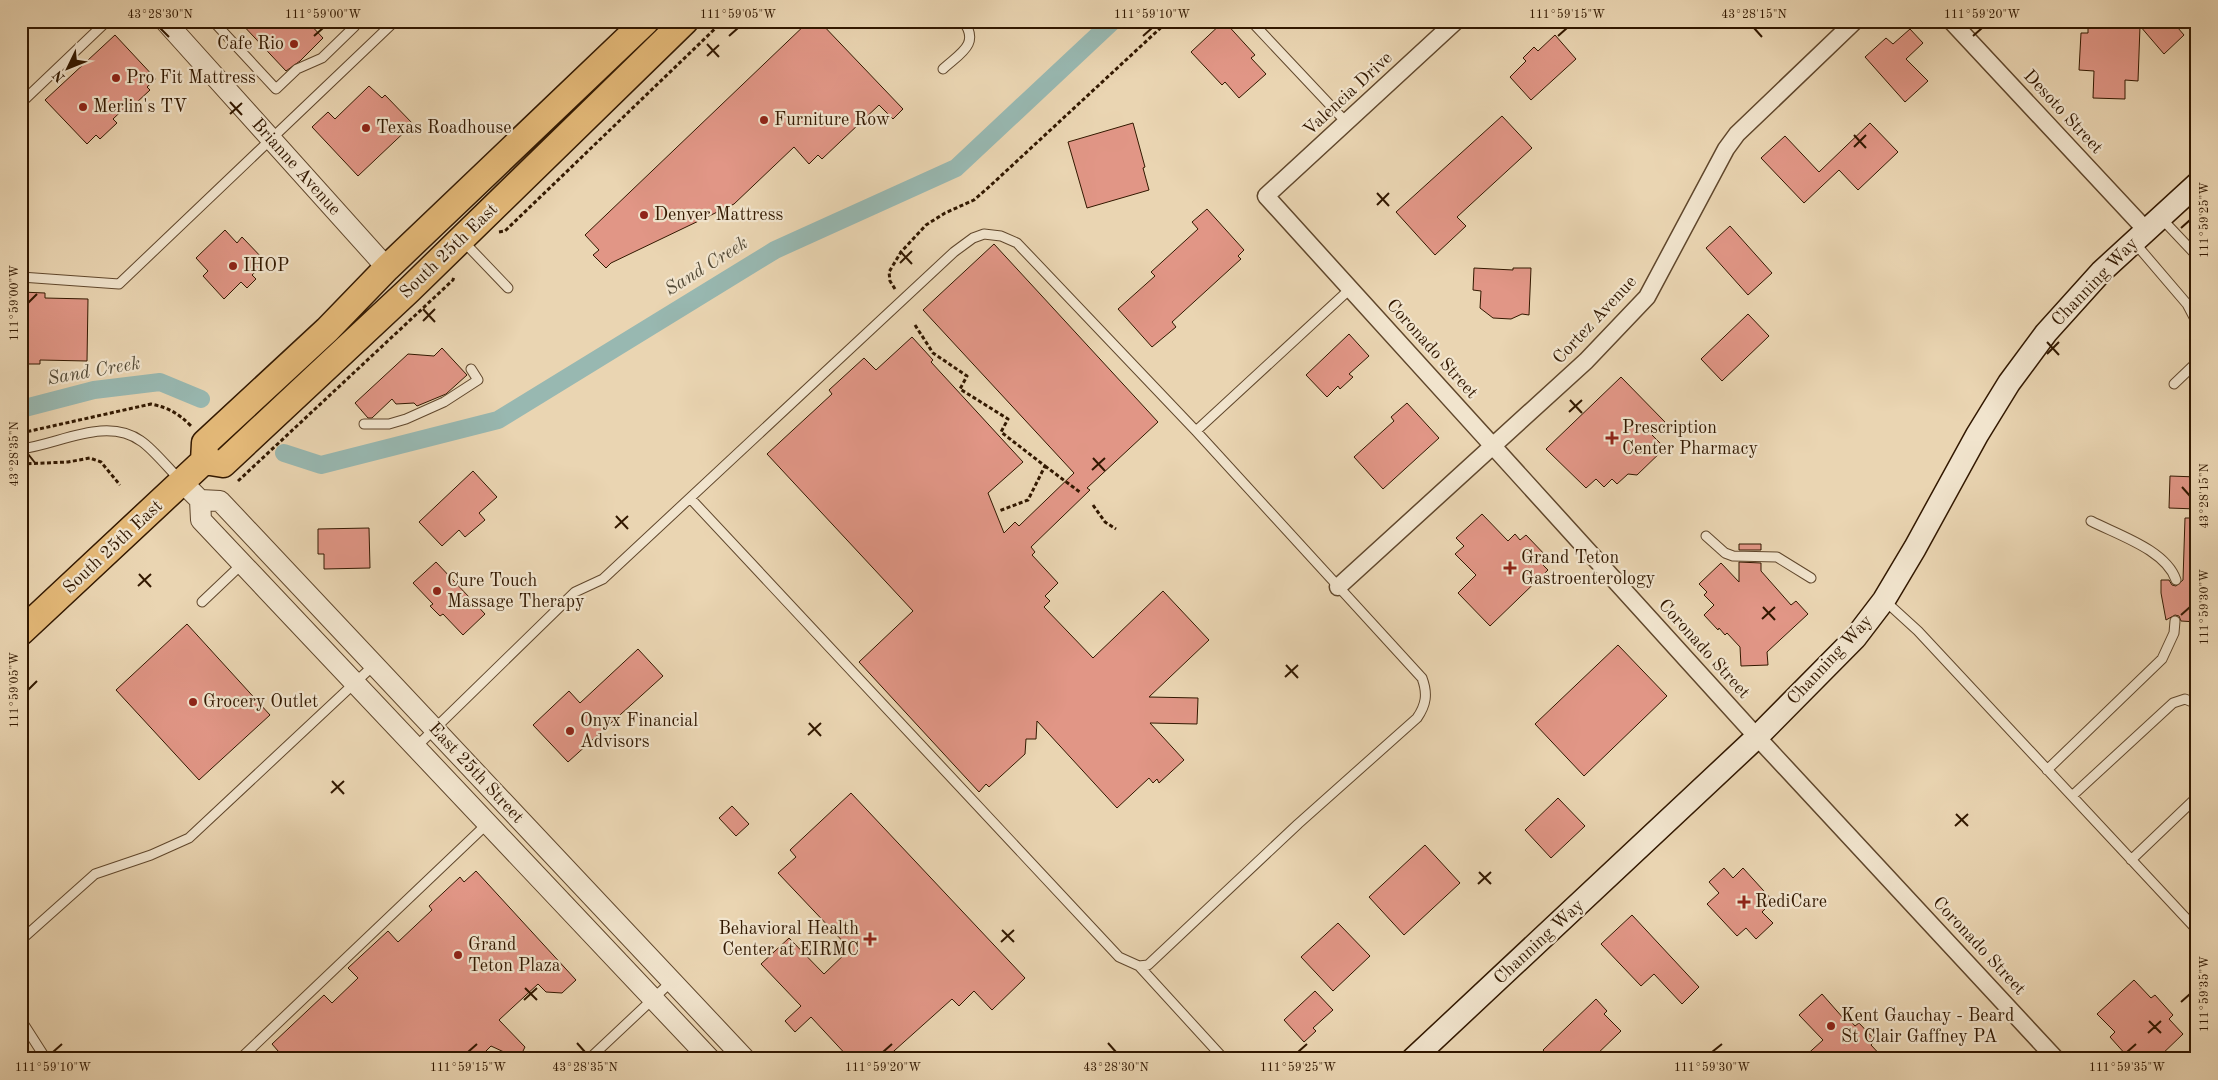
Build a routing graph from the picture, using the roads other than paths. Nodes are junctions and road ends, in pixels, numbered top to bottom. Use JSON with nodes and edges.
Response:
{"nodes":[{"id":1,"x":107,"y":21,"type":"edge"},
{"id":2,"x":165,"y":21,"type":"edge"},
{"id":3,"x":214,"y":21,"type":"edge"},
{"id":4,"x":395,"y":21,"type":"edge"},
{"id":5,"x":646,"y":21,"type":"edge"},
{"id":6,"x":685,"y":21,"type":"edge"},
{"id":7,"x":963,"y":21,"type":"edge"},
{"id":8,"x":1251,"y":21,"type":"edge"},
{"id":9,"x":1456,"y":21,"type":"edge"},
{"id":10,"x":1855,"y":21,"type":"edge"},
{"id":11,"x":1951,"y":21,"type":"edge"},
{"id":12,"x":355,"y":26,"type":"dead end"},
{"id":13,"x":943,"y":69,"type":"dead end"},
{"id":14,"x":21,"y":103,"type":"edge"},
{"id":15,"x":1346,"y":122,"type":"junction"},
{"id":16,"x":272,"y":139,"type":"junction"},
{"id":17,"x":488,"y":172,"type":"junction"},
{"id":18,"x":2197,"y":184,"type":"edge"},
{"id":19,"x":1266,"y":196,"type":"joint"},
{"id":20,"x":2147,"y":230,"type":"junction"},
{"id":21,"x":462,"y":239,"type":"junction"},
{"id":22,"x":2197,"y":256,"type":"edge"},
{"id":23,"x":388,"y":268,"type":"junction"},
{"id":24,"x":21,"y":277,"type":"edge"},
{"id":25,"x":508,"y":288,"type":"dead end"},
{"id":26,"x":1350,"y":289,"type":"junction"},
{"id":27,"x":2197,"y":323,"type":"edge"},
{"id":28,"x":2197,"y":362,"type":"edge"},
{"id":29,"x":471,"y":369,"type":"dead end"},
{"id":30,"x":2174,"y":384,"type":"dead end"},
{"id":31,"x":364,"y":424,"type":"dead end"},
{"id":32,"x":1196,"y":431,"type":"junction"},
{"id":33,"x":1493,"y":446,"type":"junction"},
{"id":34,"x":21,"y":449,"type":"edge"},
{"id":35,"x":204,"y":461,"type":"junction"},
{"id":36,"x":182,"y":482,"type":"junction"},
{"id":37,"x":690,"y":498,"type":"junction"},
{"id":38,"x":200,"y":500,"type":"junction"},
{"id":39,"x":2091,"y":521,"type":"dead end"},
{"id":40,"x":1706,"y":536,"type":"dead end"},
{"id":41,"x":242,"y":564,"type":"junction"},
{"id":42,"x":1811,"y":578,"type":"dead end"},
{"id":43,"x":2176,"y":580,"type":"dead end"},
{"id":44,"x":1338,"y":587,"type":"junction"},
{"id":45,"x":1884,"y":600,"type":"junction"},
{"id":46,"x":202,"y":602,"type":"dead end"},
{"id":47,"x":2175,"y":621,"type":"dead end"},
{"id":48,"x":21,"y":632,"type":"edge"},
{"id":49,"x":374,"y":665,"type":"junction"},
{"id":50,"x":354,"y":683,"type":"junction"},
{"id":51,"x":2197,"y":704,"type":"edge"},
{"id":52,"x":434,"y":729,"type":"junction"},
{"id":53,"x":1757,"y":737,"type":"junction"},
{"id":54,"x":416,"y":748,"type":"junction"},
{"id":55,"x":2047,"y":770,"type":"junction"},
{"id":56,"x":2072,"y":796,"type":"junction"},
{"id":57,"x":2197,"y":797,"type":"edge"},
{"id":58,"x":488,"y":823,"type":"junction"},
{"id":59,"x":2131,"y":860,"type":"junction"},
{"id":60,"x":2197,"y":930,"type":"edge"},
{"id":61,"x":21,"y":940,"type":"edge"},
{"id":62,"x":1139,"y":966,"type":"junction"},
{"id":63,"x":672,"y":981,"type":"junction"},
{"id":64,"x":654,"y":999,"type":"junction"},
{"id":65,"x":21,"y":1020,"type":"edge"},
{"id":66,"x":46,"y":1059,"type":"edge"},
{"id":67,"x":240,"y":1059,"type":"edge"},
{"id":68,"x":589,"y":1059,"type":"edge"},
{"id":69,"x":710,"y":1059,"type":"edge"},
{"id":70,"x":745,"y":1059,"type":"edge"},
{"id":71,"x":1224,"y":1059,"type":"edge"},
{"id":72,"x":1413,"y":1059,"type":"edge"},
{"id":73,"x":2056,"y":1059,"type":"edge"}],
"edges":[{"from":1,"to":14,"type":"lane"},
{"from":2,"to":16,"type":"street","name":"Brianne Avenue"},
{"from":3,"to":12,"type":"lane"},
{"from":4,"to":16,"type":"lane"},
{"from":5,"to":17,"type":"main road","name":"South 25th East"},
{"from":6,"to":21,"type":"main road","name":"South 25th East"},
{"from":7,"to":13,"type":"lane"},
{"from":8,"to":15,"type":"lane"},
{"from":9,"to":15,"type":"street","name":"Valencia Drive"},
{"from":10,"to":33,"type":"street","name":"Cortez Avenue"},
{"from":11,"to":20,"type":"street","name":"Desoto Street"},
{"from":15,"to":19,"type":"street","name":"Valencia Drive"},
{"from":16,"to":23,"type":"street","name":"Brianne Avenue"},
{"from":16,"to":24,"type":"lane"},
{"from":17,"to":21,"type":"main road"},
{"from":17,"to":23,"type":"main road","name":"South 25th East"},
{"from":18,"to":20,"type":"main road","name":"Channing Way"},
{"from":19,"to":26,"type":"street","name":"Coronado Street"},
{"from":20,"to":22,"type":"lane"},
{"from":20,"to":27,"type":"lane"},
{"from":20,"to":45,"type":"main road","name":"Channing Way"},
{"from":21,"to":25,"type":"lane"},
{"from":21,"to":35,"type":"main road","name":"South 25th East"},
{"from":23,"to":35,"type":"main road","name":"South 25th East"},
{"from":26,"to":32,"type":"lane"},
{"from":26,"to":33,"type":"street","name":"Coronado Street"},
{"from":28,"to":30,"type":"lane"},
{"from":29,"to":31,"type":"lane"},
{"from":32,"to":37,"type":"lane"},
{"from":32,"to":44,"type":"lane"},
{"from":33,"to":44,"type":"street","name":"Cortez Avenue"},
{"from":33,"to":53,"type":"street","name":"Coronado Street"},
{"from":34,"to":36,"type":"lane"},
{"from":35,"to":36,"type":"main road","name":"South 25th East"},
{"from":36,"to":38,"type":"street"},
{"from":36,"to":48,"type":"main road","name":"South 25th East"},
{"from":37,"to":52,"type":"lane"},
{"from":37,"to":62,"type":"lane"},
{"from":38,"to":41,"type":"street","name":"East 25th Street"},
{"from":38,"to":49,"type":"street","name":"East 25th Street"},
{"from":39,"to":43,"type":"lane"},
{"from":40,"to":42,"type":"lane"},
{"from":41,"to":46,"type":"lane"},
{"from":41,"to":50,"type":"street","name":"East 25th Street"},
{"from":44,"to":62,"type":"lane"},
{"from":45,"to":53,"type":"main road","name":"Channing Way"},
{"from":45,"to":55,"type":"lane"},
{"from":47,"to":55,"type":"lane"},
{"from":49,"to":50,"type":"lane"},
{"from":49,"to":52,"type":"street","name":"East 25th Street"},
{"from":50,"to":54,"type":"street","name":"East 25th Street"},
{"from":50,"to":61,"type":"lane"},
{"from":51,"to":56,"type":"lane"},
{"from":52,"to":54,"type":"lane"},
{"from":52,"to":63,"type":"street","name":"East 25th Street"},
{"from":53,"to":72,"type":"main road","name":"Channing Way"},
{"from":53,"to":73,"type":"street","name":"Coronado Street"},
{"from":54,"to":58,"type":"street","name":"East 25th Street"},
{"from":55,"to":56,"type":"lane"},
{"from":56,"to":59,"type":"lane"},
{"from":57,"to":59,"type":"lane"},
{"from":58,"to":64,"type":"street","name":"East 25th Street"},
{"from":58,"to":67,"type":"lane"},
{"from":59,"to":60,"type":"lane"},
{"from":62,"to":71,"type":"lane"},
{"from":63,"to":64,"type":"lane"},
{"from":63,"to":70,"type":"street","name":"East 25th Street"},
{"from":64,"to":68,"type":"lane"},
{"from":64,"to":69,"type":"street","name":"East 25th Street"},
{"from":65,"to":66,"type":"lane"}]}
